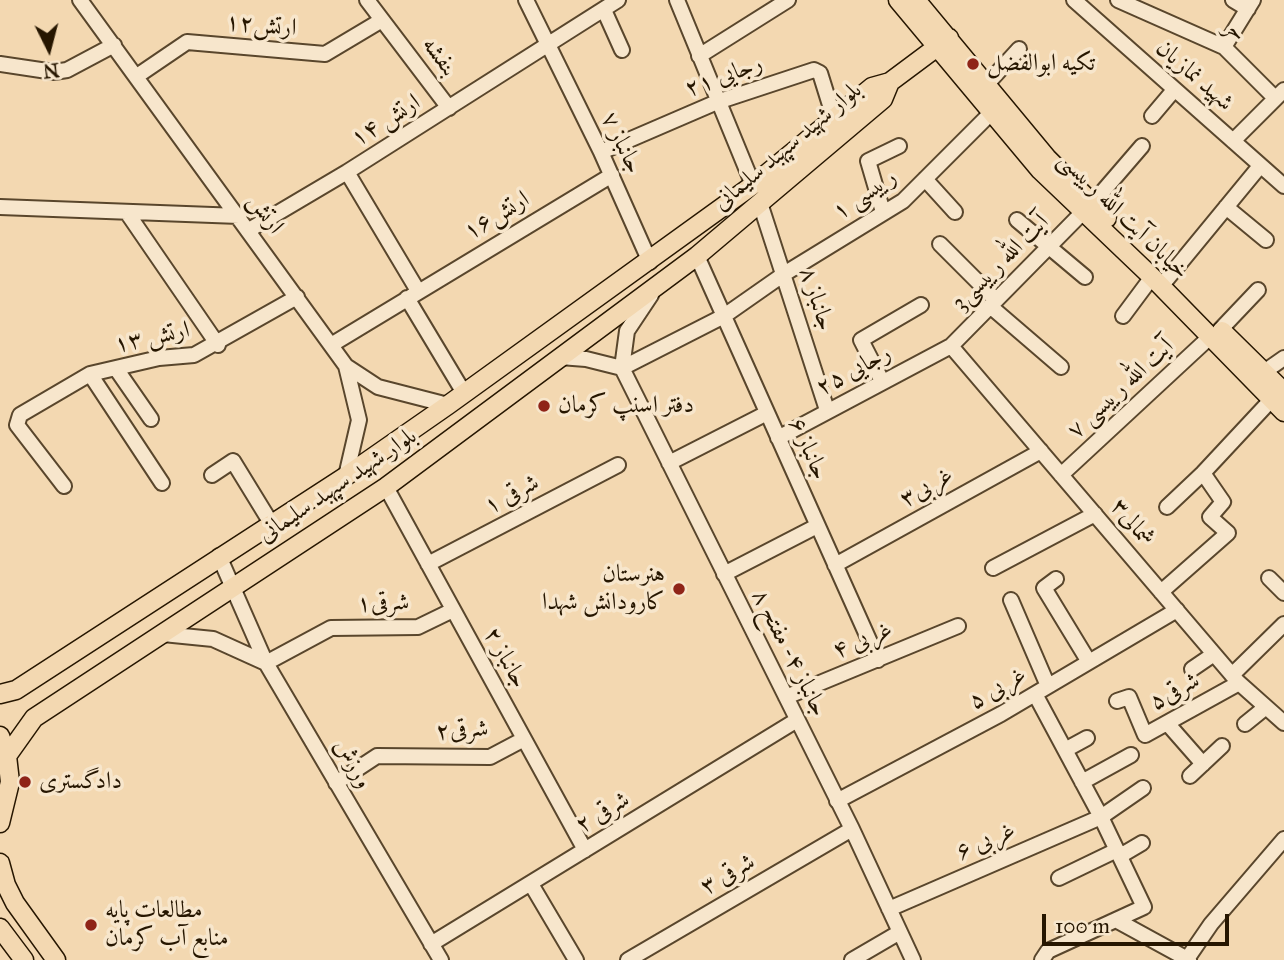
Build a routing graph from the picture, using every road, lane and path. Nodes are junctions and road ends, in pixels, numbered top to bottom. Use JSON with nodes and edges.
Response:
{"nodes":[{"id":1,"x":80,"y":0,"type":"edge"},
{"id":2,"x":367,"y":0,"type":"edge"},
{"id":3,"x":526,"y":0,"type":"edge"},
{"id":4,"x":618,"y":0,"type":"edge"},
{"id":5,"x":677,"y":0,"type":"edge"},
{"id":6,"x":788,"y":0,"type":"edge"},
{"id":7,"x":898,"y":0,"type":"edge"},
{"id":8,"x":916,"y":0,"type":"edge"},
{"id":9,"x":1074,"y":0,"type":"edge"},
{"id":10,"x":1097,"y":0,"type":"edge"},
{"id":11,"x":1118,"y":0,"type":"edge"},
{"id":12,"x":1233,"y":0,"type":"edge"},
{"id":13,"x":1250,"y":4,"type":"edge"},
{"id":14,"x":604,"y":10,"type":"junction"},
{"id":15,"x":1088,"y":13,"type":"junction"},
{"id":16,"x":382,"y":20,"type":"junction"},
{"id":17,"x":943,"y":41,"type":"junction"},
{"id":18,"x":114,"y":45,"type":"junction"},
{"id":19,"x":546,"y":46,"type":"junction"},
{"id":20,"x":1224,"y":47,"type":"junction"},
{"id":21,"x":1019,"y":49,"type":"dead end"},
{"id":22,"x":622,"y":50,"type":"dead end"},
{"id":23,"x":699,"y":55,"type":"junction"},
{"id":24,"x":0,"y":64,"type":"edge"},
{"id":25,"x":137,"y":76,"type":"junction"},
{"id":26,"x":890,"y":82,"type":"junction"},
{"id":27,"x":987,"y":84,"type":"junction"},
{"id":28,"x":1174,"y":90,"type":"junction"},
{"id":29,"x":1280,"y":94,"type":"edge"},
{"id":30,"x":717,"y":102,"type":"junction"},
{"id":31,"x":449,"y":108,"type":"junction"},
{"id":32,"x":992,"y":112,"type":"junction"},
{"id":33,"x":1152,"y":116,"type":"dead end"},
{"id":34,"x":834,"y":118,"type":"junction"},
{"id":35,"x":1233,"y":141,"type":"junction"},
{"id":36,"x":900,"y":146,"type":"dead end"},
{"id":37,"x":1142,"y":146,"type":"dead end"},
{"id":38,"x":601,"y":152,"type":"junction"},
{"id":39,"x":1260,"y":166,"type":"junction"},
{"id":40,"x":347,"y":172,"type":"junction"},
{"id":41,"x":612,"y":175,"type":"junction"},
{"id":42,"x":925,"y":179,"type":"junction"},
{"id":43,"x":753,"y":185,"type":"junction"},
{"id":44,"x":1284,"y":187,"type":"edge"},
{"id":45,"x":760,"y":203,"type":"junction"},
{"id":46,"x":0,"y":207,"type":"edge"},
{"id":47,"x":1226,"y":207,"type":"junction"},
{"id":48,"x":1088,"y":208,"type":"junction"},
{"id":49,"x":883,"y":212,"type":"junction"},
{"id":50,"x":955,"y":212,"type":"dead end"},
{"id":51,"x":128,"y":214,"type":"junction"},
{"id":52,"x":239,"y":216,"type":"junction"},
{"id":53,"x":1017,"y":220,"type":"dead end"},
{"id":54,"x":249,"y":230,"type":"junction"},
{"id":55,"x":1266,"y":240,"type":"dead end"},
{"id":56,"x":940,"y":244,"type":"dead end"},
{"id":57,"x":1049,"y":247,"type":"junction"},
{"id":58,"x":697,"y":256,"type":"junction"},
{"id":59,"x":650,"y":262,"type":"junction"},
{"id":60,"x":784,"y":274,"type":"junction"},
{"id":61,"x":1084,"y":277,"type":"dead end"},
{"id":62,"x":1160,"y":278,"type":"junction"},
{"id":63,"x":656,"y":286,"type":"junction"},
{"id":64,"x":1258,"y":290,"type":"dead end"},
{"id":65,"x":412,"y":295,"type":"junction"},
{"id":66,"x":297,"y":297,"type":"junction"},
{"id":67,"x":993,"y":303,"type":"junction"},
{"id":68,"x":921,"y":306,"type":"dead end"},
{"id":69,"x":724,"y":316,"type":"junction"},
{"id":70,"x":1123,"y":316,"type":"dead end"},
{"id":71,"x":1216,"y":333,"type":"junction"},
{"id":72,"x":218,"y":345,"type":"junction"},
{"id":73,"x":331,"y":345,"type":"junction"},
{"id":74,"x":951,"y":346,"type":"junction"},
{"id":75,"x":560,"y":357,"type":"junction"},
{"id":76,"x":1284,"y":358,"type":"edge"},
{"id":77,"x":346,"y":366,"type":"junction"},
{"id":78,"x":1061,"y":367,"type":"dead end"},
{"id":79,"x":622,"y":368,"type":"junction"},
{"id":80,"x":117,"y":370,"type":"junction"},
{"id":81,"x":1264,"y":372,"type":"junction"},
{"id":82,"x":90,"y":374,"type":"junction"},
{"id":83,"x":882,"y":381,"type":"junction"},
{"id":84,"x":464,"y":393,"type":"junction"},
{"id":85,"x":1280,"y":401,"type":"edge"},
{"id":86,"x":448,"y":405,"type":"junction"},
{"id":87,"x":827,"y":410,"type":"junction"},
{"id":88,"x":767,"y":413,"type":"junction"},
{"id":89,"x":151,"y":419,"type":"dead end"},
{"id":90,"x":778,"y":438,"type":"junction"},
{"id":91,"x":1041,"y":451,"type":"junction"},
{"id":92,"x":669,"y":463,"type":"junction"},
{"id":93,"x":618,"y":465,"type":"dead end"},
{"id":94,"x":1203,"y":473,"type":"junction"},
{"id":95,"x":212,"y":475,"type":"dead end"},
{"id":96,"x":1061,"y":475,"type":"junction"},
{"id":97,"x":346,"y":476,"type":"junction"},
{"id":98,"x":162,"y":483,"type":"dead end"},
{"id":99,"x":64,"y":486,"type":"dead end"},
{"id":100,"x":386,"y":487,"type":"junction"},
{"id":101,"x":1167,"y":507,"type":"dead end"},
{"id":102,"x":1095,"y":514,"type":"junction"},
{"id":103,"x":271,"y":523,"type":"junction"},
{"id":104,"x":817,"y":526,"type":"junction"},
{"id":105,"x":219,"y":556,"type":"junction"},
{"id":106,"x":428,"y":564,"type":"junction"},
{"id":107,"x":835,"y":565,"type":"junction"},
{"id":108,"x":993,"y":568,"type":"dead end"},
{"id":109,"x":724,"y":574,"type":"junction"},
{"id":110,"x":1269,"y":578,"type":"dead end"},
{"id":111,"x":1056,"y":579,"type":"dead end"},
{"id":112,"x":233,"y":587,"type":"junction"},
{"id":113,"x":1161,"y":592,"type":"junction"},
{"id":114,"x":1284,"y":593,"type":"edge"},
{"id":115,"x":1011,"y":600,"type":"dead end"},
{"id":116,"x":453,"y":610,"type":"junction"},
{"id":117,"x":1177,"y":610,"type":"junction"},
{"id":118,"x":1284,"y":624,"type":"edge"},
{"id":119,"x":958,"y":626,"type":"dead end"},
{"id":120,"x":163,"y":634,"type":"junction"},
{"id":121,"x":1214,"y":654,"type":"junction"},
{"id":122,"x":878,"y":660,"type":"junction"},
{"id":123,"x":1089,"y":662,"type":"junction"},
{"id":124,"x":266,"y":663,"type":"junction"},
{"id":125,"x":1192,"y":669,"type":"dead end"},
{"id":126,"x":1235,"y":679,"type":"junction"},
{"id":127,"x":1041,"y":690,"type":"junction"},
{"id":128,"x":0,"y":694,"type":"edge"},
{"id":129,"x":786,"y":696,"type":"junction"},
{"id":130,"x":1117,"y":701,"type":"dead end"},
{"id":131,"x":1266,"y":707,"type":"junction"},
{"id":132,"x":797,"y":720,"type":"junction"},
{"id":133,"x":1167,"y":723,"type":"junction"},
{"id":134,"x":1284,"y":723,"type":"edge"},
{"id":135,"x":1245,"y":724,"type":"dead end"},
{"id":136,"x":0,"y":736,"type":"edge"},
{"id":137,"x":1087,"y":738,"type":"dead end"},
{"id":138,"x":524,"y":739,"type":"junction"},
{"id":139,"x":1222,"y":746,"type":"dead end"},
{"id":140,"x":1066,"y":750,"type":"junction"},
{"id":141,"x":1131,"y":755,"type":"dead end"},
{"id":142,"x":7,"y":756,"type":"junction"},
{"id":143,"x":1203,"y":764,"type":"junction"},
{"id":144,"x":1190,"y":776,"type":"dead end"},
{"id":145,"x":1082,"y":782,"type":"junction"},
{"id":146,"x":336,"y":783,"type":"junction"},
{"id":147,"x":1143,"y":788,"type":"dead end"},
{"id":148,"x":838,"y":801,"type":"junction"},
{"id":149,"x":1101,"y":817,"type":"junction"},
{"id":150,"x":0,"y":823,"type":"edge"},
{"id":151,"x":852,"y":829,"type":"junction"},
{"id":152,"x":1284,"y":839,"type":"edge"},
{"id":153,"x":1142,"y":843,"type":"dead end"},
{"id":154,"x":585,"y":850,"type":"junction"},
{"id":155,"x":1118,"y":853,"type":"junction"},
{"id":156,"x":0,"y":863,"type":"edge"},
{"id":157,"x":1059,"y":878,"type":"dead end"},
{"id":158,"x":531,"y":884,"type":"junction"},
{"id":159,"x":889,"y":909,"type":"junction"},
{"id":160,"x":1116,"y":920,"type":"junction"},
{"id":161,"x":0,"y":928,"type":"edge"},
{"id":162,"x":900,"y":932,"type":"junction"},
{"id":163,"x":431,"y":944,"type":"junction"},
{"id":164,"x":24,"y":960,"type":"edge"},
{"id":165,"x":56,"y":960,"type":"edge"},
{"id":166,"x":440,"y":960,"type":"edge"},
{"id":167,"x":576,"y":960,"type":"edge"},
{"id":168,"x":628,"y":960,"type":"edge"},
{"id":169,"x":852,"y":960,"type":"edge"},
{"id":170,"x":913,"y":960,"type":"edge"},
{"id":171,"x":1042,"y":960,"type":"edge"},
{"id":172,"x":1188,"y":960,"type":"edge"}],
"edges":[{"from":1,"to":18,"type":"street","name":"ارتش"},
{"from":2,"to":16,"type":"street","name":"بنفشه"},
{"from":3,"to":19,"type":"street","name":"جانباز ۷"},
{"from":4,"to":14,"type":"street","name":"ارتش ۱۴"},
{"from":5,"to":23,"type":"street"},
{"from":6,"to":23,"type":"street"},
{"from":7,"to":17,"type":"main road"},
{"from":8,"to":17,"type":"main road"},
{"from":9,"to":15,"type":"street","name":"شهید نمازیان"},
{"from":10,"to":15,"type":"street"},
{"from":11,"to":20,"type":"street","name":"حر"},
{"from":12,"to":13,"type":"street"},
{"from":13,"to":20,"type":"street"},
{"from":14,"to":19,"type":"street","name":"ارتش ۱۴"},
{"from":14,"to":22,"type":"street"},
{"from":15,"to":28,"type":"street","name":"شهید نمازیان"},
{"from":16,"to":25,"type":"street","name":"ارتش۱۲"},
{"from":16,"to":31,"type":"street","name":"بنفشه"},
{"from":17,"to":26,"type":"main road"},
{"from":17,"to":27,"type":"main road","name":"خیابان آیت الله رییسی"},
{"from":17,"to":32,"type":"main road","name":"خیابان آیت الله رییسی"},
{"from":18,"to":24,"type":"street"},
{"from":18,"to":25,"type":"street","name":"ارتش"},
{"from":19,"to":31,"type":"street","name":"ارتش ۱۴"},
{"from":19,"to":38,"type":"street","name":"جانباز ۷"},
{"from":20,"to":29,"type":"street","name":"حر"},
{"from":21,"to":27,"type":"street"},
{"from":23,"to":30,"type":"street"},
{"from":25,"to":52,"type":"street","name":"ارتش"},
{"from":26,"to":34,"type":"main road","name":"بلوار شهید سپهبد سلیمانی"},
{"from":26,"to":45,"type":"main road","name":"بلوار شهید سپهبد سلیمانی"},
{"from":27,"to":48,"type":"main road","name":"خیابان آیت الله رییسی"},
{"from":28,"to":33,"type":"street"},
{"from":28,"to":35,"type":"street","name":"شهید نمازیان"},
{"from":29,"to":35,"type":"street"},
{"from":30,"to":34,"type":"street","name":"رجایی ۲۱"},
{"from":30,"to":38,"type":"street","name":"رجایی ۲۱"},
{"from":30,"to":43,"type":"street"},
{"from":31,"to":40,"type":"street","name":"ارتش ۱۴"},
{"from":32,"to":42,"type":"street","name":"رییسی ۱"},
{"from":32,"to":48,"type":"main road","name":"خیابان آیت الله رییسی"},
{"from":34,"to":43,"type":"main road","name":"بلوار شهید سپهبد سلیمانی"},
{"from":35,"to":39,"type":"street","name":"شهید نمازیان"},
{"from":36,"to":49,"type":"street"},
{"from":37,"to":48,"type":"street","name":"آیت الله رییسی3"},
{"from":38,"to":41,"type":"street","name":"جانباز ۷"},
{"from":39,"to":44,"type":"street","name":"شهید نمازیان"},
{"from":39,"to":47,"type":"street"},
{"from":40,"to":54,"type":"street","name":"ارتش ۱۴"},
{"from":40,"to":65,"type":"street"},
{"from":41,"to":59,"type":"street","name":"جانباز ۷"},
{"from":41,"to":65,"type":"street","name":"ارتش۱۶"},
{"from":42,"to":49,"type":"street","name":"رییسی ۱"},
{"from":42,"to":50,"type":"street"},
{"from":43,"to":59,"type":"main road","name":"بلوار شهید سپهبد سلیمانی"},
{"from":45,"to":58,"type":"main road","name":"بلوار شهید سپهبد سلیمانی"},
{"from":45,"to":60,"type":"street","name":"جانباز ۸"},
{"from":46,"to":51,"type":"street"},
{"from":47,"to":55,"type":"street"},
{"from":47,"to":62,"type":"street"},
{"from":48,"to":57,"type":"street","name":"آیت الله رییسی3"},
{"from":48,"to":62,"type":"main road","name":"خیابان آیت الله رییسی"},
{"from":49,"to":60,"type":"street","name":"رییسی ۱"},
{"from":51,"to":52,"type":"street"},
{"from":51,"to":72,"type":"street"},
{"from":52,"to":54,"type":"street","name":"ارتش"},
{"from":53,"to":57,"type":"street"},
{"from":54,"to":66,"type":"street","name":"ارتش"},
{"from":56,"to":67,"type":"street"},
{"from":57,"to":61,"type":"street"},
{"from":57,"to":67,"type":"street","name":"آیت الله رییسی3"},
{"from":58,"to":63,"type":"main road","name":"بلوار شهید سپهبد سلیمانی"},
{"from":58,"to":69,"type":"street","name":"جانباز ۶"},
{"from":59,"to":84,"type":"main road","name":"بلوار شهید سپهبد سلیمانی"},
{"from":60,"to":69,"type":"street","name":"رییسی ۱"},
{"from":60,"to":87,"type":"street","name":"جانباز ۸"},
{"from":62,"to":70,"type":"street"},
{"from":62,"to":71,"type":"main road","name":"خیابان آیت الله رییسی"},
{"from":63,"to":75,"type":"main road","name":"بلوار شهید سپهبد سلیمانی"},
{"from":63,"to":79,"type":"street"},
{"from":64,"to":71,"type":"street","name":"آیت الله رییسی ۷"},
{"from":65,"to":73,"type":"street","name":"ارتش۱۶"},
{"from":65,"to":84,"type":"street"},
{"from":66,"to":72,"type":"street","name":"ارتش ۱۳"},
{"from":66,"to":73,"type":"street","name":"ارتش"},
{"from":67,"to":74,"type":"street","name":"آیت الله رییسی3"},
{"from":67,"to":78,"type":"street"},
{"from":68,"to":83,"type":"street"},
{"from":69,"to":79,"type":"street","name":"رییسی ۱"},
{"from":69,"to":88,"type":"street","name":"جانباز ۶"},
{"from":71,"to":81,"type":"main road","name":"خیابان آیت الله رییسی"},
{"from":71,"to":85,"type":"main road","name":"خیابان آیت الله رییسی"},
{"from":71,"to":96,"type":"street","name":"آیت الله رییسی ۷"},
{"from":72,"to":80,"type":"street","name":"ارتش ۱۳"},
{"from":73,"to":77,"type":"street","name":"ارتش"},
{"from":74,"to":83,"type":"street","name":"رجایی ۲۵"},
{"from":74,"to":91,"type":"street","name":"شمالی۳"},
{"from":75,"to":79,"type":"street"},
{"from":75,"to":100,"type":"main road","name":"بلوار شهید سپهبد سلیمانی"},
{"from":76,"to":81,"type":"street"},
{"from":77,"to":86,"type":"street","name":"ارتش"},
{"from":77,"to":97,"type":"street"},
{"from":79,"to":92,"type":"street","name":"جانباز ۴- مفتح ۸"},
{"from":80,"to":82,"type":"street","name":"ارتش ۱۳"},
{"from":80,"to":89,"type":"street"},
{"from":81,"to":85,"type":"main road","name":"خیابان آیت الله رییسی"},
{"from":82,"to":98,"type":"street"},
{"from":82,"to":99,"type":"street","name":"ارتش ۱۳"},
{"from":83,"to":87,"type":"street","name":"رجایی ۲۵"},
{"from":84,"to":86,"type":"main road","name":"بلوار شهید سپهبد سلیمانی"},
{"from":85,"to":94,"type":"street"},
{"from":86,"to":97,"type":"main road","name":"بلوار شهید سپهبد سلیمانی"},
{"from":87,"to":90,"type":"street","name":"رجایی ۲۵"},
{"from":88,"to":90,"type":"street","name":"جانباز ۶"},
{"from":88,"to":92,"type":"street"},
{"from":90,"to":104,"type":"street","name":"جانباز ۶"},
{"from":91,"to":96,"type":"street","name":"شمالی۳"},
{"from":91,"to":107,"type":"street","name":"غربی۳"},
{"from":92,"to":109,"type":"street","name":"جانباز ۴- مفتح ۸"},
{"from":93,"to":106,"type":"street","name":"شرقی ۱"},
{"from":94,"to":101,"type":"street"},
{"from":94,"to":113,"type":"street"},
{"from":95,"to":103,"type":"street"},
{"from":96,"to":102,"type":"street","name":"شمالی۳"},
{"from":97,"to":103,"type":"main road","name":"بلوار شهید سپهبد سلیمانی"},
{"from":100,"to":106,"type":"street","name":"جانباز ۲"},
{"from":100,"to":112,"type":"main road","name":"بلوار شهید سپهبد سلیمانی"},
{"from":102,"to":108,"type":"street"},
{"from":102,"to":113,"type":"street","name":"شمالی۳"},
{"from":103,"to":105,"type":"main road","name":"بلوار شهید سپهبد سلیمانی"},
{"from":104,"to":107,"type":"street","name":"جانباز ۶"},
{"from":104,"to":109,"type":"street"},
{"from":105,"to":112,"type":"street","name":"ورزش"},
{"from":105,"to":128,"type":"main road","name":"بلوار شهید سپهبد سلیمانی"},
{"from":106,"to":116,"type":"street","name":"جانباز ۲"},
{"from":107,"to":122,"type":"street","name":"جانباز ۶"},
{"from":109,"to":129,"type":"street","name":"جانباز ۴- مفتح ۸"},
{"from":110,"to":114,"type":"street"},
{"from":111,"to":123,"type":"street"},
{"from":112,"to":120,"type":"main road","name":"بلوار شهید سپهبد سلیمانی"},
{"from":112,"to":124,"type":"street","name":"ورزش"},
{"from":113,"to":117,"type":"street","name":"شمالی۳"},
{"from":115,"to":127,"type":"street"},
{"from":116,"to":124,"type":"street","name":"شرقی۱"},
{"from":116,"to":138,"type":"street","name":"جانباز ۲"},
{"from":117,"to":121,"type":"street","name":"شمالی۳"},
{"from":117,"to":123,"type":"street","name":"غربی ۵"},
{"from":118,"to":126,"type":"street","name":"شرقی۵"},
{"from":119,"to":122,"type":"street","name":"غربی ۴"},
{"from":120,"to":124,"type":"street"},
{"from":120,"to":142,"type":"main road","name":"بلوار شهید سپهبد سلیمانی"},
{"from":121,"to":125,"type":"street"},
{"from":121,"to":126,"type":"street","name":"شمالی۳"},
{"from":122,"to":129,"type":"street","name":"غربی ۴"},
{"from":123,"to":127,"type":"street","name":"غربی ۵"},
{"from":124,"to":146,"type":"street","name":"ورزش"},
{"from":126,"to":131,"type":"street","name":"شمالی۳"},
{"from":126,"to":133,"type":"street","name":"شرقی۵"},
{"from":127,"to":140,"type":"street"},
{"from":127,"to":148,"type":"street","name":"غربی ۵"},
{"from":129,"to":132,"type":"street","name":"جانباز ۴- مفتح ۸"},
{"from":130,"to":133,"type":"street","name":"شرقی۵"},
{"from":131,"to":134,"type":"street","name":"شمالی۳"},
{"from":131,"to":135,"type":"street"},
{"from":132,"to":148,"type":"street","name":"جانباز ۴- مفتح ۸"},
{"from":132,"to":154,"type":"street","name":"شرقی ۲"},
{"from":133,"to":143,"type":"street"},
{"from":136,"to":142,"type":"main road"},
{"from":137,"to":140,"type":"street"},
{"from":138,"to":146,"type":"street","name":"شرقی۲"},
{"from":138,"to":154,"type":"street","name":"جانباز ۲"},
{"from":139,"to":143,"type":"street"},
{"from":140,"to":145,"type":"street"},
{"from":141,"to":145,"type":"street"},
{"from":142,"to":150,"type":"main road"},
{"from":143,"to":144,"type":"street"},
{"from":145,"to":149,"type":"street"},
{"from":146,"to":163,"type":"street","name":"ورزش"},
{"from":147,"to":149,"type":"street","name":"غربی ۶"},
{"from":148,"to":151,"type":"street","name":"جانباز ۴- مفتح ۸"},
{"from":149,"to":155,"type":"street"},
{"from":149,"to":159,"type":"street","name":"غربی ۶"},
{"from":151,"to":159,"type":"street","name":"جانباز ۴- مفتح ۸"},
{"from":151,"to":168,"type":"street","name":"شرقی ۳"},
{"from":152,"to":172,"type":"street"},
{"from":153,"to":155,"type":"street"},
{"from":154,"to":158,"type":"street","name":"شرقی ۲"},
{"from":155,"to":157,"type":"street"},
{"from":155,"to":160,"type":"street"},
{"from":156,"to":165,"type":"main road"},
{"from":158,"to":163,"type":"street","name":"شرقی ۲"},
{"from":158,"to":167,"type":"street"},
{"from":159,"to":162,"type":"street","name":"جانباز ۴- مفتح ۸"},
{"from":160,"to":171,"type":"street"},
{"from":160,"to":172,"type":"street"},
{"from":161,"to":164,"type":"main road"},
{"from":162,"to":169,"type":"street"},
{"from":162,"to":170,"type":"street","name":"جانباز ۴- مفتح ۸"},
{"from":163,"to":166,"type":"street","name":"ورزش"}]}
